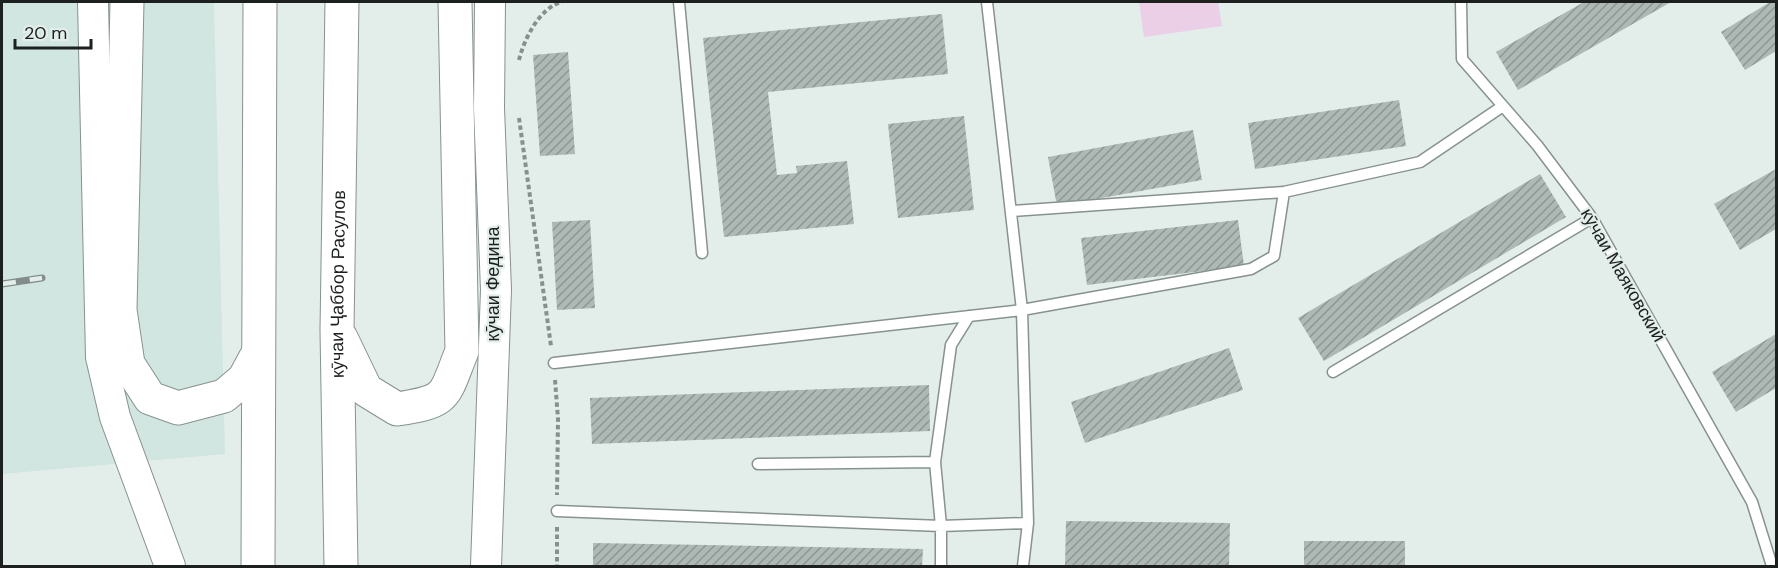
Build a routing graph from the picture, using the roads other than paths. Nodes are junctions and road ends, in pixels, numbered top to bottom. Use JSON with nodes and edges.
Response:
{"nodes":[{"id":1,"x":93,"y":2,"type":"edge"},
{"id":2,"x":127,"y":2,"type":"edge"},
{"id":3,"x":260,"y":2,"type":"edge"},
{"id":4,"x":342,"y":2,"type":"edge"},
{"id":5,"x":455,"y":2,"type":"edge"},
{"id":6,"x":490,"y":2,"type":"edge"},
{"id":7,"x":500,"y":2,"type":"edge"},
{"id":8,"x":679,"y":2,"type":"edge"},
{"id":9,"x":987,"y":2,"type":"edge"},
{"id":10,"x":1461,"y":2,"type":"edge"},
{"id":11,"x":490,"y":32,"type":"junction"},
{"id":12,"x":1503,"y":106,"type":"junction"},
{"id":13,"x":1284,"y":192,"type":"junction"},
{"id":14,"x":1011,"y":211,"type":"junction"},
{"id":15,"x":1592,"y":218,"type":"junction"},
{"id":16,"x":702,"y":253,"type":"dead end"},
{"id":17,"x":1022,"y":310,"type":"junction"},
{"id":18,"x":969,"y":316,"type":"junction"},
{"id":19,"x":337,"y":330,"type":"junction"},
{"id":20,"x":257,"y":355,"type":"junction"},
{"id":21,"x":554,"y":363,"type":"road end"},
{"id":22,"x":1333,"y":372,"type":"dead end"},
{"id":23,"x":935,"y":462,"type":"junction"},
{"id":24,"x":758,"y":464,"type":"dead end"},
{"id":25,"x":556,"y":511,"type":"road end"},
{"id":26,"x":1028,"y":523,"type":"junction"},
{"id":27,"x":941,"y":526,"type":"junction"},
{"id":28,"x":1774,"y":564,"type":"edge"},
{"id":29,"x":170,"y":567,"type":"edge"},
{"id":30,"x":258,"y":567,"type":"edge"},
{"id":31,"x":341,"y":567,"type":"edge"},
{"id":32,"x":486,"y":567,"type":"edge"},
{"id":33,"x":941,"y":567,"type":"edge"},
{"id":34,"x":1023,"y":567,"type":"edge"}],
"edges":[{"from":1,"to":29,"type":"street"},
{"from":2,"to":20,"type":"main road"},
{"from":3,"to":20,"type":"main road"},
{"from":4,"to":19,"type":"main road","name":"кӯчаи Ҷаббор Расулов"},
{"from":5,"to":19,"type":"main road"},
{"from":6,"to":11,"type":"street","name":"кӯчаи Федина"},
{"from":7,"to":11,"type":"street"},
{"from":8,"to":16,"type":"lane"},
{"from":9,"to":14,"type":"lane"},
{"from":10,"to":12,"type":"lane","name":"кӯчаи Маяковский"},
{"from":11,"to":32,"type":"street","name":"кӯчаи Федина"},
{"from":12,"to":13,"type":"lane"},
{"from":12,"to":15,"type":"lane","name":"кӯчаи Маяковский"},
{"from":13,"to":14,"type":"lane"},
{"from":13,"to":17,"type":"lane"},
{"from":14,"to":17,"type":"lane"},
{"from":15,"to":22,"type":"lane"},
{"from":15,"to":28,"type":"lane","name":"кӯчаи Маяковский"},
{"from":17,"to":18,"type":"lane"},
{"from":17,"to":26,"type":"lane"},
{"from":18,"to":21,"type":"lane"},
{"from":18,"to":23,"type":"lane"},
{"from":19,"to":31,"type":"main road","name":"кӯчаи Ҷаббор Расулов"},
{"from":20,"to":30,"type":"main road"},
{"from":23,"to":24,"type":"lane"},
{"from":23,"to":27,"type":"lane"},
{"from":25,"to":27,"type":"lane"},
{"from":26,"to":27,"type":"lane"},
{"from":26,"to":34,"type":"lane"},
{"from":27,"to":33,"type":"lane"}]}
